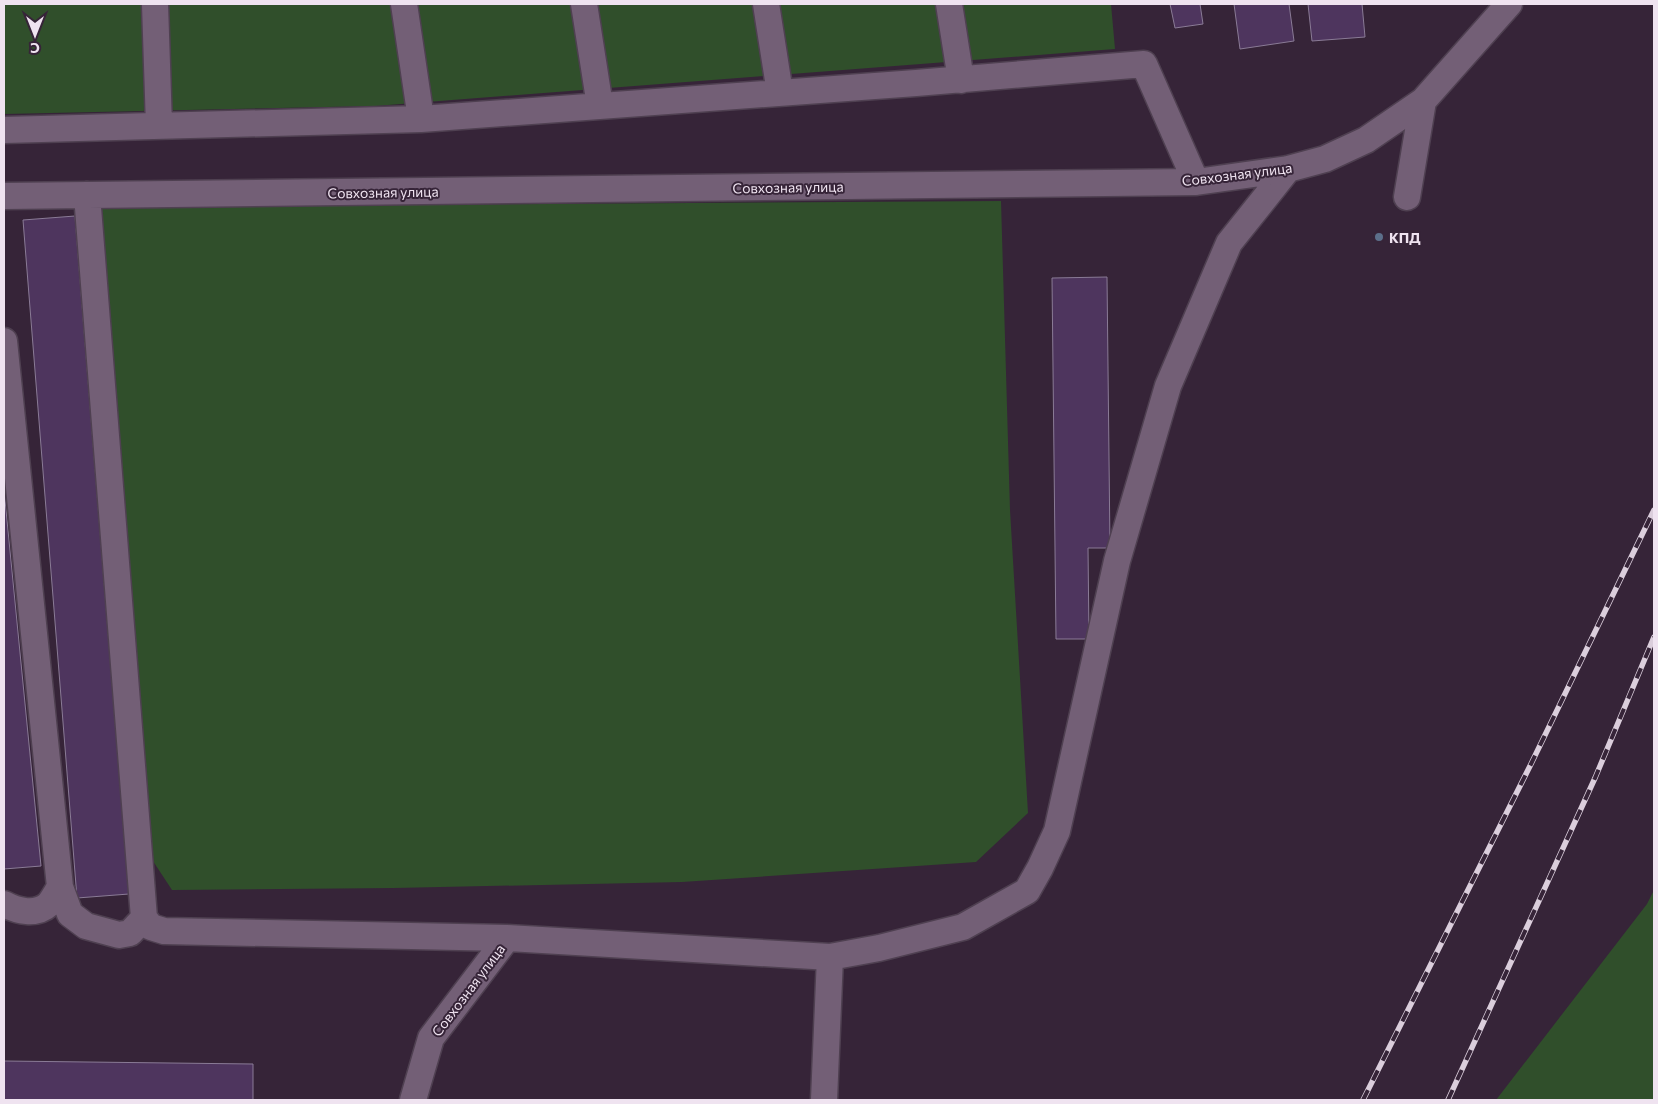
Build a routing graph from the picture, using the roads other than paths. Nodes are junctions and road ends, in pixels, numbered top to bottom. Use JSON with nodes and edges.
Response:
{"nodes":[{"id":1,"x":155,"y":4,"type":"edge"},
{"id":2,"x":404,"y":4,"type":"edge"},
{"id":3,"x":584,"y":4,"type":"edge"},
{"id":4,"x":766,"y":4,"type":"edge"},
{"id":5,"x":949,"y":4,"type":"edge"},
{"id":6,"x":1510,"y":4,"type":"edge"},
{"id":7,"x":961,"y":80,"type":"junction"},
{"id":8,"x":780,"y":93,"type":"junction"},
{"id":9,"x":1423,"y":101,"type":"junction"},
{"id":10,"x":600,"y":106,"type":"junction"},
{"id":11,"x":421,"y":119,"type":"junction"},
{"id":12,"x":159,"y":126,"type":"junction"},
{"id":13,"x":4,"y":130,"type":"edge"},
{"id":14,"x":1288,"y":169,"type":"junction"},
{"id":15,"x":1196,"y":182,"type":"junction"},
{"id":16,"x":87,"y":195,"type":"junction"},
{"id":17,"x":4,"y":196,"type":"edge"},
{"id":18,"x":1407,"y":196,"type":"dead end"},
{"id":19,"x":4,"y":341,"type":"edge"},
{"id":20,"x":60,"y":887,"type":"junction"},
{"id":21,"x":4,"y":904,"type":"edge"},
{"id":22,"x":144,"y":918,"type":"junction"},
{"id":23,"x":507,"y":938,"type":"junction"},
{"id":24,"x":830,"y":956,"type":"junction"},
{"id":25,"x":413,"y":1100,"type":"edge"},
{"id":26,"x":824,"y":1100,"type":"edge"}],
"edges":[{"from":1,"to":12,"type":"street"},
{"from":2,"to":11,"type":"street"},
{"from":3,"to":10,"type":"street"},
{"from":4,"to":8,"type":"street"},
{"from":5,"to":7,"type":"street"},
{"from":6,"to":9,"type":"street","name":"Совхозная улица"},
{"from":7,"to":8,"type":"street"},
{"from":7,"to":15,"type":"street"},
{"from":8,"to":10,"type":"street"},
{"from":9,"to":14,"type":"street","name":"Совхозная улица"},
{"from":9,"to":18,"type":"street"},
{"from":10,"to":11,"type":"street"},
{"from":11,"to":12,"type":"street"},
{"from":12,"to":13,"type":"street"},
{"from":14,"to":15,"type":"street","name":"Совхозная улица"},
{"from":14,"to":24,"type":"street"},
{"from":15,"to":16,"type":"street","name":"Совхозная улица"},
{"from":16,"to":17,"type":"street","name":"Совхозная улица"},
{"from":16,"to":22,"type":"street"},
{"from":19,"to":20,"type":"street"},
{"from":20,"to":21,"type":"street"},
{"from":20,"to":22,"type":"street"},
{"from":22,"to":23,"type":"street"},
{"from":23,"to":24,"type":"street"},
{"from":23,"to":25,"type":"street","name":"Совхозная улица"},
{"from":24,"to":26,"type":"street"}]}
